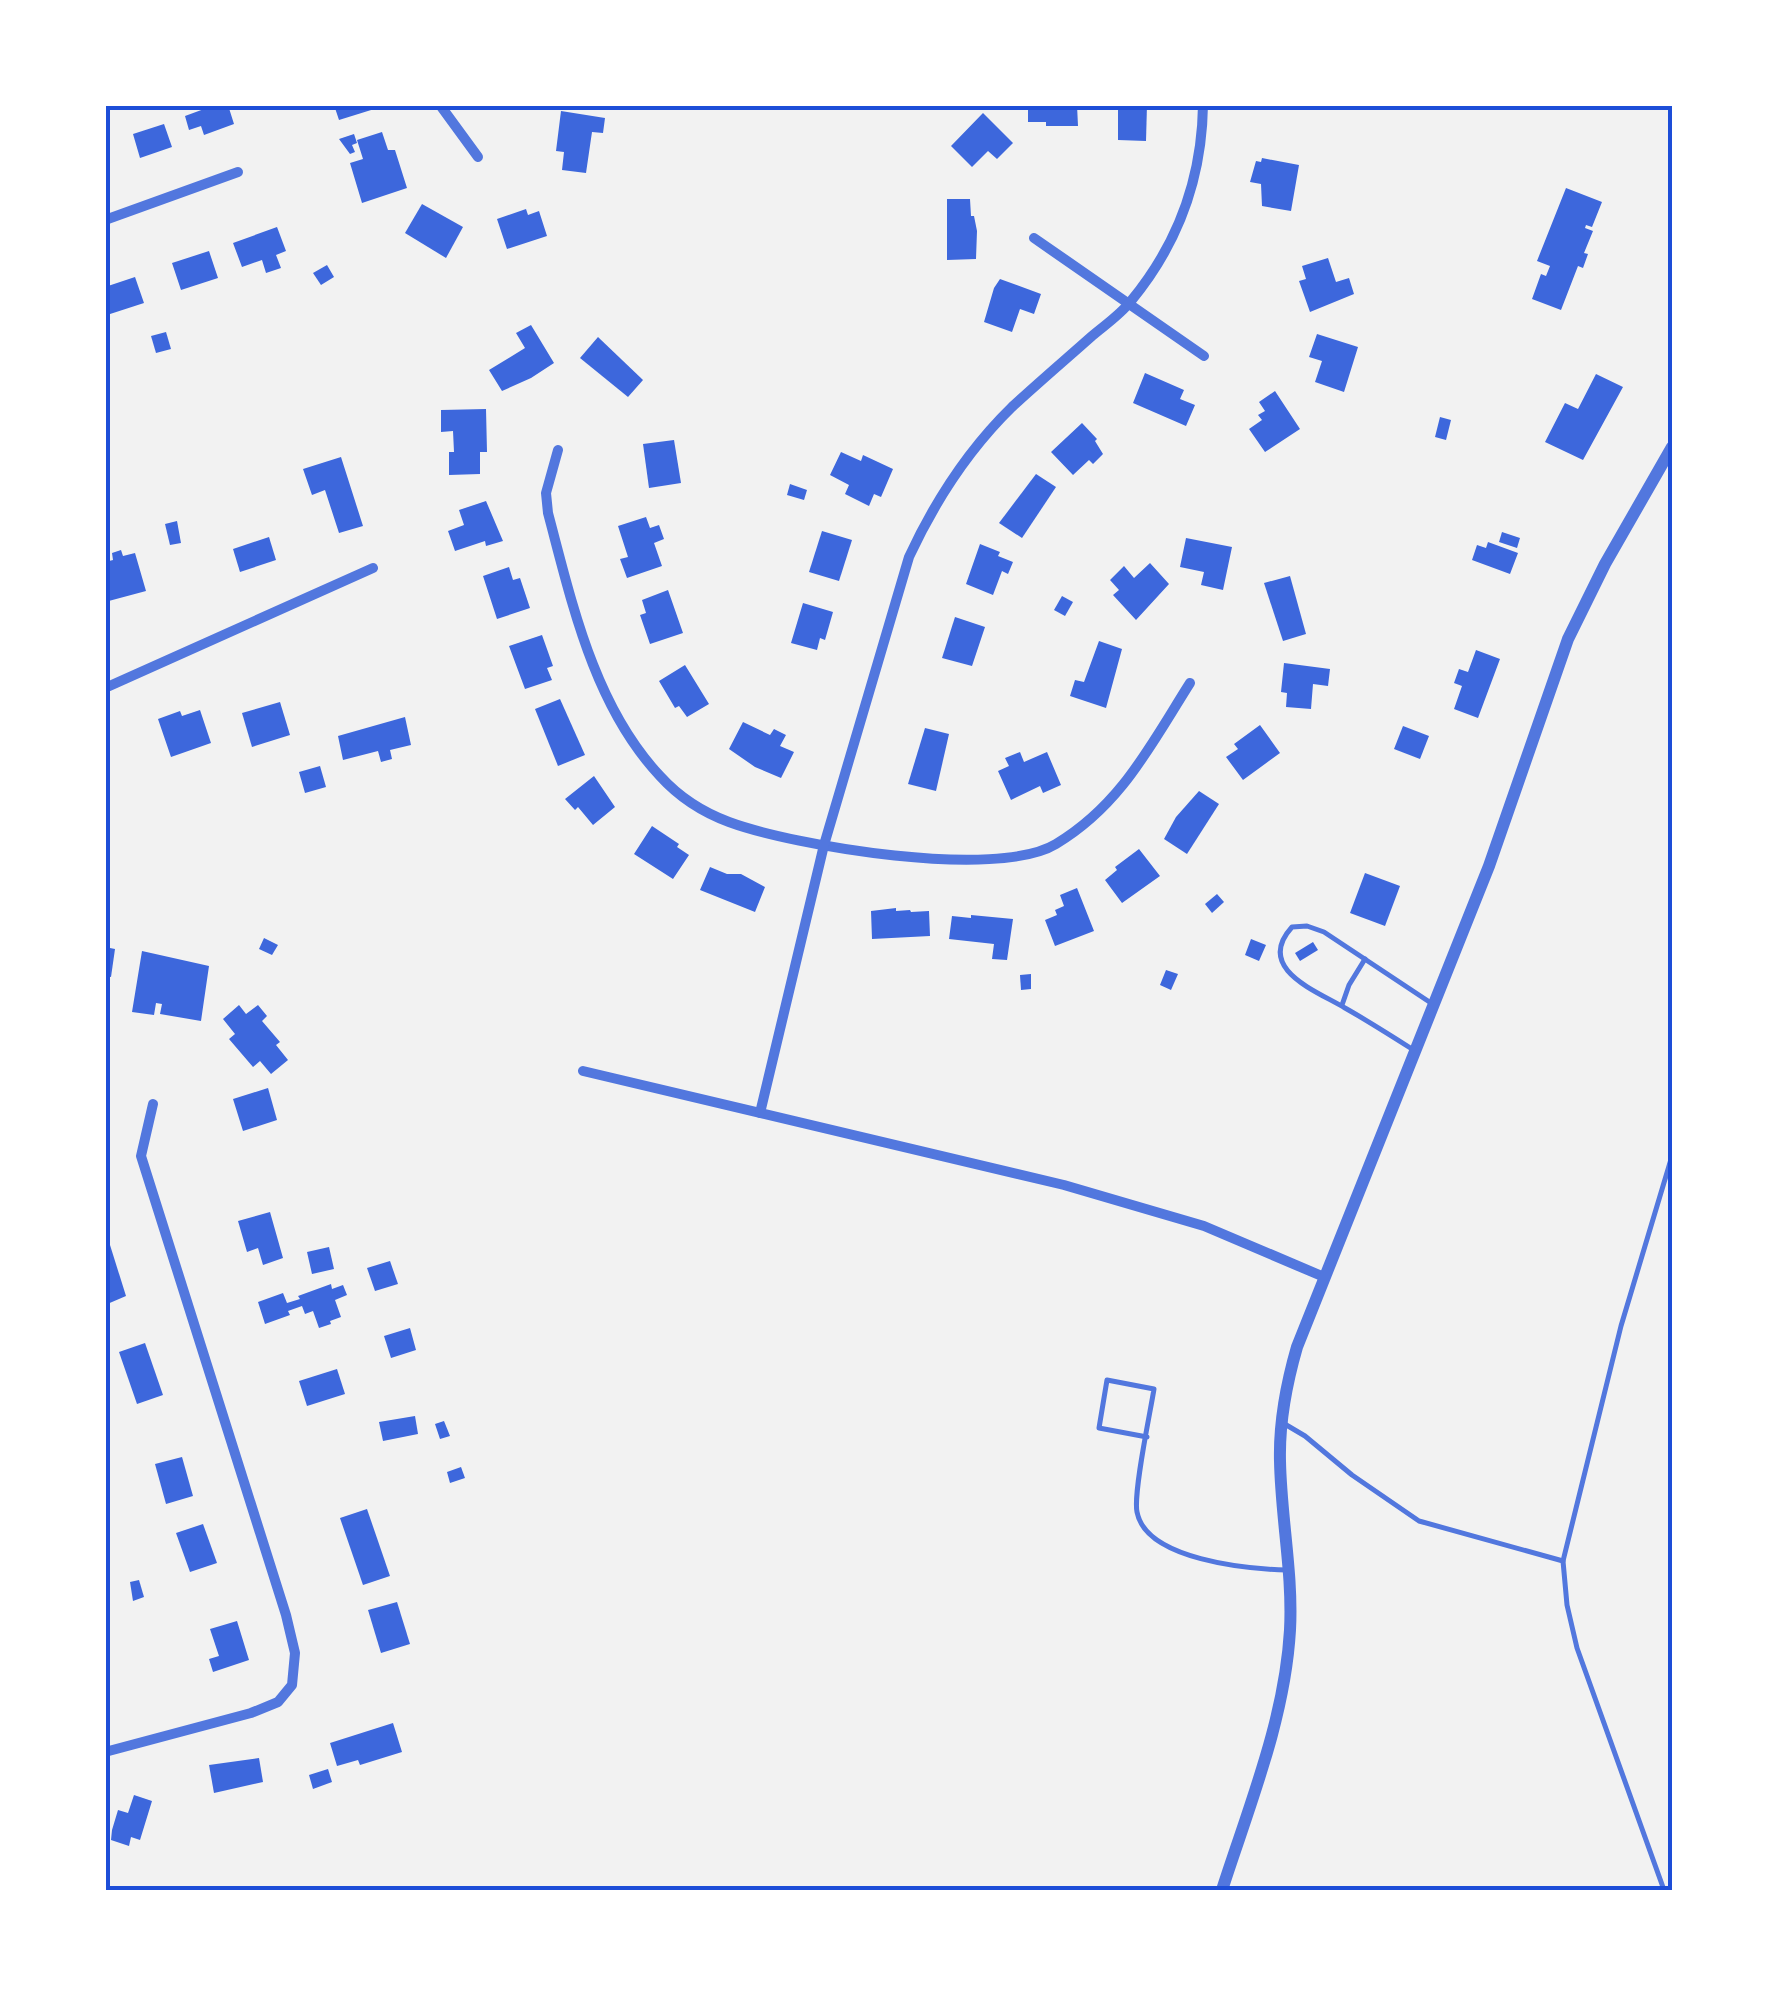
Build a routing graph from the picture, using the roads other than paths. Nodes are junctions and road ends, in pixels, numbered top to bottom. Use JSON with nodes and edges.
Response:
{"nodes":[{"id":1,"x":440,"y":105,"type":"edge"},
{"id":2,"x":1203,"y":105,"type":"edge"},
{"id":3,"x":478,"y":157,"type":"dead end"},
{"id":4,"x":238,"y":172,"type":"dead end"},
{"id":5,"x":105,"y":220,"type":"edge"},
{"id":6,"x":1034,"y":238,"type":"dead end"},
{"id":7,"x":1130,"y":304,"type":"junction"},
{"id":8,"x":1204,"y":356,"type":"dead end"},
{"id":9,"x":1672,"y":447,"type":"edge"},
{"id":10,"x":558,"y":450,"type":"dead end"},
{"id":11,"x":373,"y":568,"type":"dead end"},
{"id":12,"x":1190,"y":683,"type":"dead end"},
{"id":13,"x":105,"y":688,"type":"edge"},
{"id":14,"x":824,"y":845,"type":"junction"},
{"id":15,"x":1365,"y":959,"type":"junction"},
{"id":16,"x":1434,"y":1005,"type":"junction"},
{"id":17,"x":1342,"y":1006,"type":"junction"},
{"id":18,"x":1415,"y":1051,"type":"junction"},
{"id":19,"x":583,"y":1070,"type":"dead end"},
{"id":20,"x":153,"y":1104,"type":"dead end"},
{"id":21,"x":760,"y":1113,"type":"junction"},
{"id":22,"x":1672,"y":1156,"type":"edge"},
{"id":23,"x":1324,"y":1277,"type":"junction"},
{"id":24,"x":1281,"y":1422,"type":"junction"},
{"id":25,"x":1147,"y":1437,"type":"junction"},
{"id":26,"x":1563,"y":1561,"type":"junction"},
{"id":27,"x":1290,"y":1570,"type":"junction"},
{"id":28,"x":105,"y":1752,"type":"edge"},
{"id":29,"x":1222,"y":1890,"type":"edge"},
{"id":30,"x":1664,"y":1890,"type":"edge"}],
"edges":[{"from":1,"to":3,"type":"street"},
{"from":2,"to":7,"type":"street"},
{"from":4,"to":5,"type":"street"},
{"from":6,"to":7,"type":"street"},
{"from":7,"to":8,"type":"street"},
{"from":7,"to":14,"type":"street"},
{"from":9,"to":16,"type":"street"},
{"from":10,"to":14,"type":"street"},
{"from":11,"to":13,"type":"street"},
{"from":12,"to":14,"type":"street"},
{"from":14,"to":21,"type":"street"},
{"from":15,"to":16,"type":"lane"},
{"from":15,"to":17,"type":"lane"},
{"from":15,"to":17,"type":"lane"},
{"from":16,"to":18,"type":"street"},
{"from":17,"to":18,"type":"lane"},
{"from":18,"to":23,"type":"street"},
{"from":19,"to":21,"type":"street"},
{"from":20,"to":28,"type":"street"},
{"from":21,"to":23,"type":"street"},
{"from":22,"to":26,"type":"lane"},
{"from":23,"to":24,"type":"street"},
{"from":24,"to":26,"type":"lane"},
{"from":24,"to":27,"type":"street"},
{"from":25,"to":25,"type":"lane"},
{"from":25,"to":27,"type":"lane"},
{"from":26,"to":30,"type":"lane"},
{"from":27,"to":29,"type":"street"}]}
